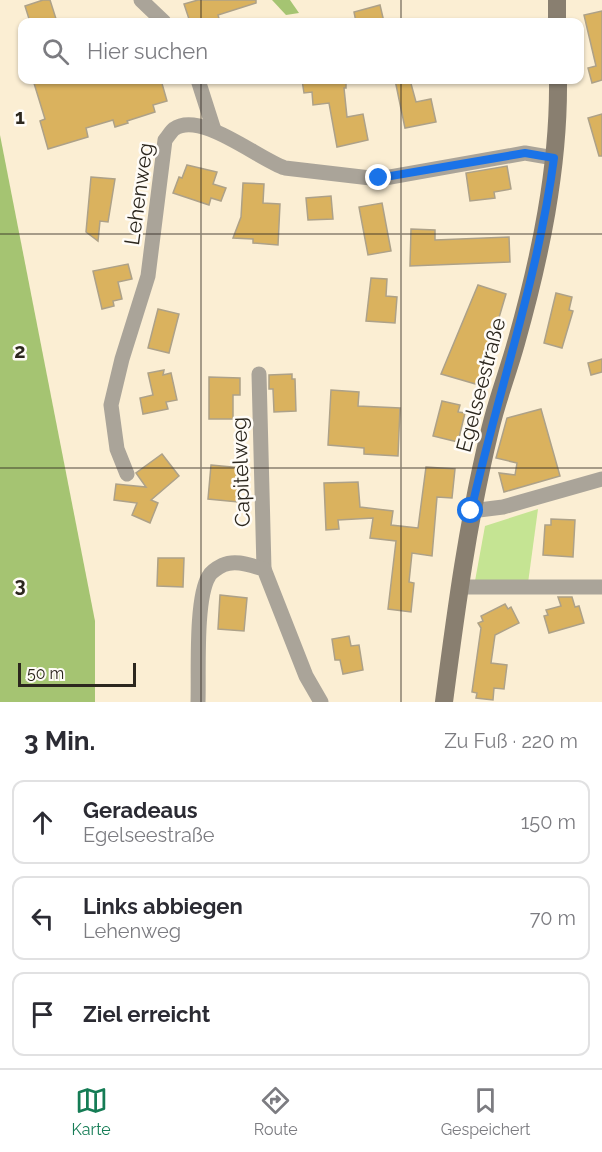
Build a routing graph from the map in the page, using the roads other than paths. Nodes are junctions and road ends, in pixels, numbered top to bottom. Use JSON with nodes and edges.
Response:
{"nodes":[{"id":1,"x":141,"y":0,"type":"edge"},
{"id":2,"x":556,"y":0,"type":"edge"},
{"id":3,"x":160,"y":18,"type":"edge"},
{"id":4,"x":557,"y":18,"type":"edge"},
{"id":5,"x":199,"y":84,"type":"edge"},
{"id":6,"x":558,"y":84,"type":"edge"},
{"id":7,"x":214,"y":130,"type":"junction"},
{"id":8,"x":554,"y":158,"type":"junction"},
{"id":9,"x":259,"y":374,"type":"dead end"},
{"id":10,"x":127,"y":474,"type":"dead end"},
{"id":11,"x":602,"y":479,"type":"edge"},
{"id":12,"x":471,"y":511,"type":"junction"},
{"id":13,"x":264,"y":569,"type":"junction"},
{"id":14,"x":459,"y":587,"type":"junction"},
{"id":15,"x":602,"y":587,"type":"edge"},
{"id":16,"x":198,"y":702,"type":"edge"},
{"id":17,"x":321,"y":702,"type":"edge"},
{"id":18,"x":444,"y":702,"type":"edge"}],
"edges":[{"from":1,"to":3,"type":"street"},
{"from":2,"to":4,"type":"street"},
{"from":5,"to":7,"type":"street"},
{"from":6,"to":8,"type":"street","name":"Egelseestraße"},
{"from":7,"to":8,"type":"street","name":"Lehenweg"},
{"from":7,"to":10,"type":"street","name":"Lehenweg"},
{"from":8,"to":12,"type":"street","name":"Egelseestraße"},
{"from":9,"to":13,"type":"street","name":"Capitelweg"},
{"from":11,"to":12,"type":"street"},
{"from":12,"to":14,"type":"street","name":"Egelseestraße"},
{"from":13,"to":16,"type":"street"},
{"from":13,"to":17,"type":"street","name":"Capitelweg"},
{"from":14,"to":15,"type":"street"},
{"from":14,"to":18,"type":"street","name":"Egelseestraße"}]}
